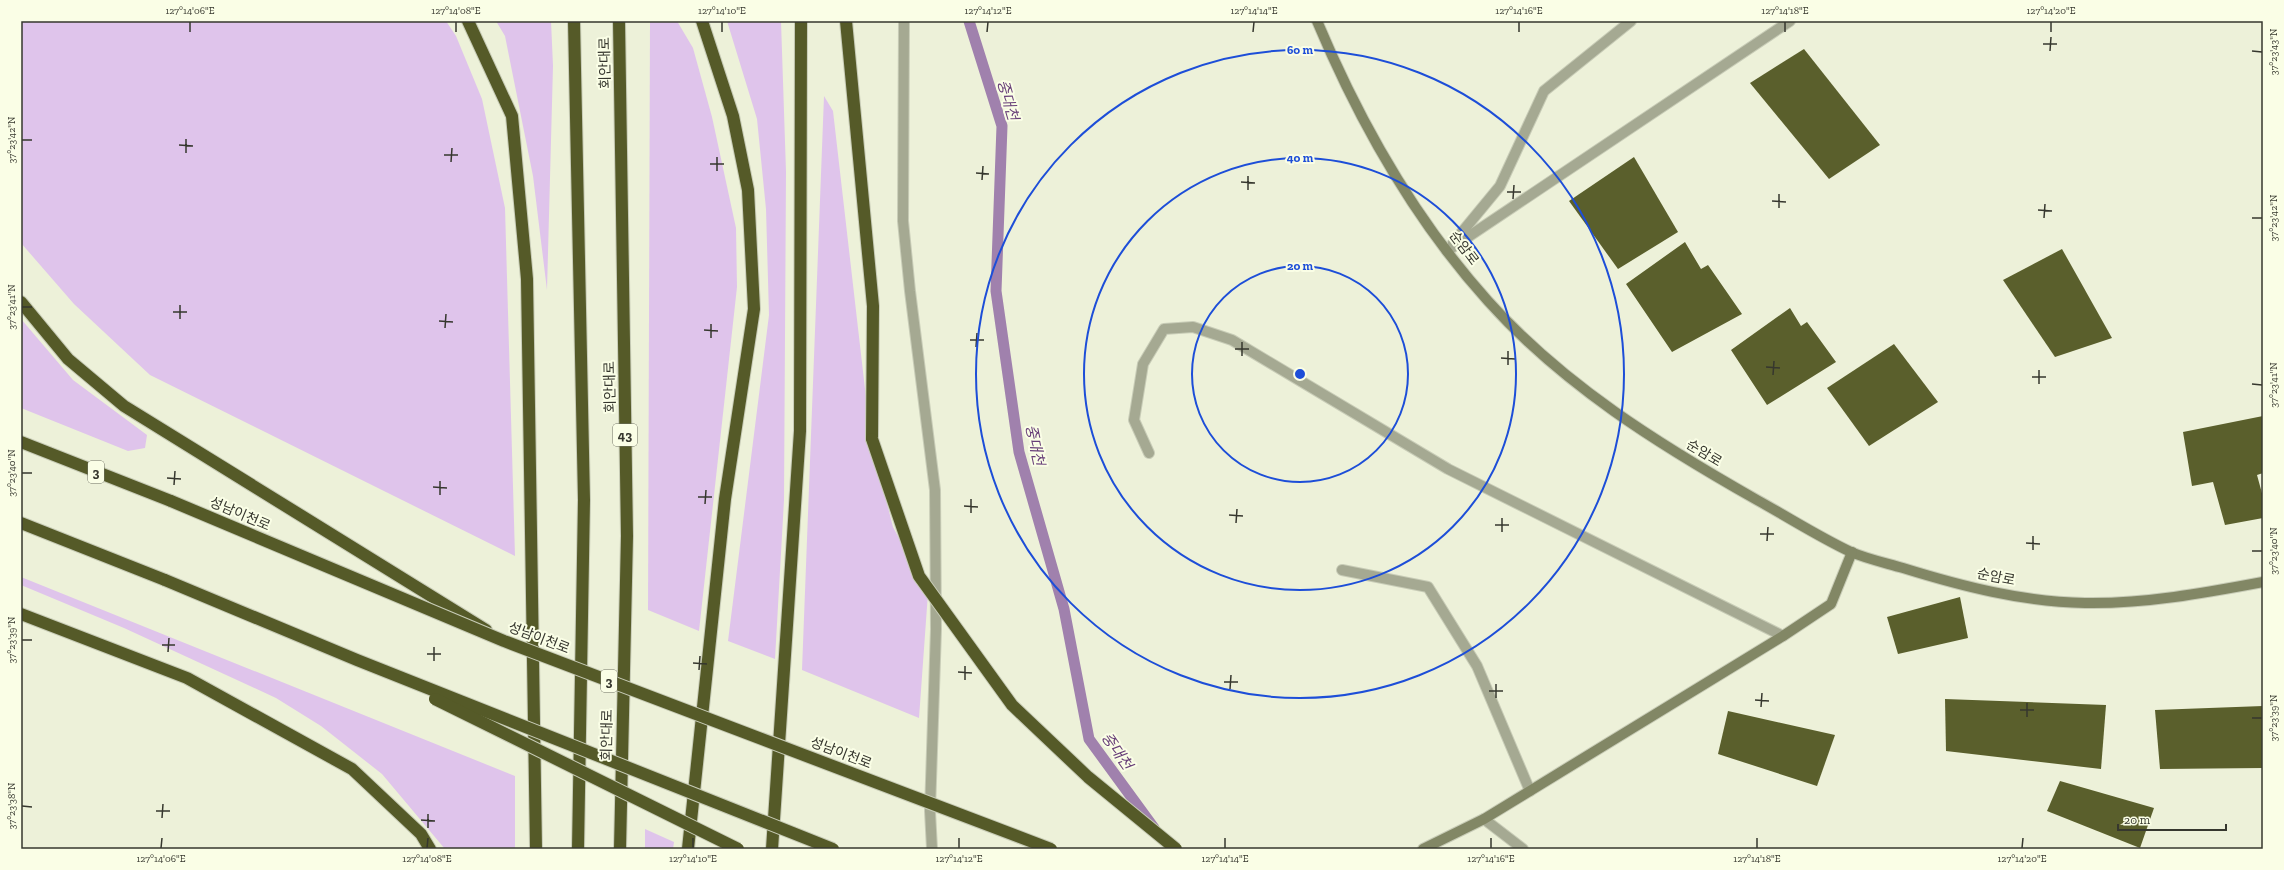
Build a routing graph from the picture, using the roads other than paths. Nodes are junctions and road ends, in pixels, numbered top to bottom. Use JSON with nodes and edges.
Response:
{"nodes":[{"id":1,"x":468,"y":21,"type":"edge"},
{"id":2,"x":574,"y":21,"type":"edge"},
{"id":3,"x":619,"y":21,"type":"edge"},
{"id":4,"x":702,"y":21,"type":"edge"},
{"id":5,"x":801,"y":21,"type":"edge"},
{"id":6,"x":846,"y":21,"type":"edge"},
{"id":7,"x":904,"y":21,"type":"edge"},
{"id":8,"x":1317,"y":21,"type":"edge"},
{"id":9,"x":1631,"y":21,"type":"edge"},
{"id":10,"x":1790,"y":21,"type":"edge"},
{"id":11,"x":1447,"y":251,"type":"junction"},
{"id":12,"x":21,"y":302,"type":"edge"},
{"id":13,"x":21,"y":442,"type":"edge"},
{"id":14,"x":1148,"y":453,"type":"dead end"},
{"id":15,"x":21,"y":524,"type":"edge"},
{"id":16,"x":1852,"y":552,"type":"junction"},
{"id":17,"x":1342,"y":570,"type":"dead end"},
{"id":18,"x":2263,"y":582,"type":"edge"},
{"id":19,"x":21,"y":614,"type":"edge"},
{"id":20,"x":1783,"y":636,"type":"junction"},
{"id":21,"x":504,"y":641,"type":"junction"},
{"id":22,"x":356,"y":660,"type":"junction"},
{"id":23,"x":1530,"y":790,"type":"junction"},
{"id":24,"x":1484,"y":819,"type":"junction"},
{"id":25,"x":430,"y":849,"type":"edge"},
{"id":26,"x":536,"y":849,"type":"edge"},
{"id":27,"x":578,"y":849,"type":"edge"},
{"id":28,"x":620,"y":849,"type":"edge"},
{"id":29,"x":688,"y":849,"type":"edge"},
{"id":30,"x":738,"y":849,"type":"edge"},
{"id":31,"x":772,"y":849,"type":"edge"},
{"id":32,"x":833,"y":849,"type":"edge"},
{"id":33,"x":932,"y":849,"type":"edge"},
{"id":34,"x":1051,"y":849,"type":"edge"},
{"id":35,"x":1176,"y":849,"type":"edge"},
{"id":36,"x":1423,"y":849,"type":"edge"},
{"id":37,"x":1523,"y":849,"type":"edge"}],
"edges":[{"from":1,"to":26,"type":"highway"},
{"from":2,"to":27,"type":"highway","name":"회안대로"},
{"from":3,"to":28,"type":"highway","name":"회안대로","number":"43"},
{"from":4,"to":29,"type":"highway"},
{"from":5,"to":31,"type":"highway"},
{"from":6,"to":35,"type":"highway","bridge":true},
{"from":7,"to":33,"type":"street"},
{"from":8,"to":11,"type":"street","name":"순암로"},
{"from":9,"to":11,"type":"street"},
{"from":10,"to":11,"type":"street"},
{"from":11,"to":16,"type":"street","name":"순암로"},
{"from":12,"to":21,"type":"highway","bridge":true},
{"from":13,"to":21,"type":"highway","name":"성남이천로","number":"3","bridge":true},
{"from":14,"to":20,"type":"street"},
{"from":15,"to":22,"type":"highway","bridge":true},
{"from":16,"to":18,"type":"street","name":"순암로"},
{"from":16,"to":20,"type":"street"},
{"from":17,"to":23,"type":"street"},
{"from":19,"to":25,"type":"highway"},
{"from":20,"to":23,"type":"street"},
{"from":21,"to":34,"type":"highway","name":"성남이천로","number":"3","bridge":true},
{"from":22,"to":30,"type":"highway","bridge":true},
{"from":22,"to":32,"type":"highway","bridge":true},
{"from":23,"to":24,"type":"street"},
{"from":24,"to":36,"type":"street"},
{"from":24,"to":37,"type":"street"}]}
